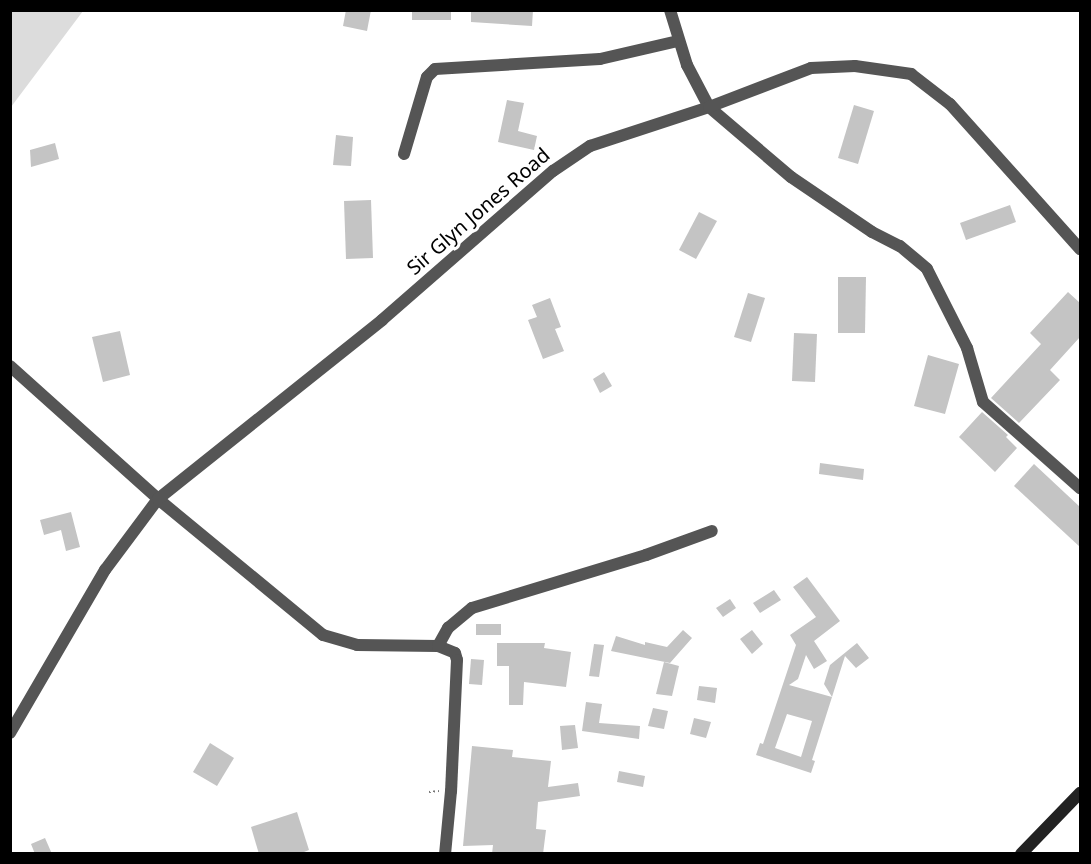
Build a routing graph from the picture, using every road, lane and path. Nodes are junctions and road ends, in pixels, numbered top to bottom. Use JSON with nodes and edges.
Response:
{"nodes":[{"id":1,"x":670,"y":10,"type":"edge"},
{"id":2,"x":678,"y":41,"type":"junction"},
{"id":3,"x":708,"y":107,"type":"junction"},
{"id":4,"x":405,"y":154,"type":"dead end"},
{"id":5,"x":1080,"y":249,"type":"edge"},
{"id":6,"x":10,"y":366,"type":"edge"},
{"id":7,"x":1080,"y":488,"type":"edge"},
{"id":8,"x":158,"y":499,"type":"junction"},
{"id":9,"x":712,"y":531,"type":"dead end"},
{"id":10,"x":438,"y":646,"type":"junction"},
{"id":11,"x":10,"y":733,"type":"edge"},
{"id":12,"x":1080,"y":793,"type":"edge"},
{"id":13,"x":445,"y":854,"type":"edge"},
{"id":14,"x":1021,"y":854,"type":"edge"}],
"edges":[{"from":1,"to":2,"type":"street"},
{"from":2,"to":3,"type":"street"},
{"from":2,"to":4,"type":"street"},
{"from":3,"to":5,"type":"street","name":"Sir Glyn Jones Road"},
{"from":3,"to":7,"type":"street"},
{"from":3,"to":8,"type":"street","name":"Sir Glyn Jones Road"},
{"from":6,"to":8,"type":"street"},
{"from":8,"to":10,"type":"street"},
{"from":8,"to":11,"type":"street","name":"Sir Glyn Jones Road"},
{"from":9,"to":10,"type":"street"},
{"from":10,"to":13,"type":"street"},
{"from":12,"to":14,"type":"street"}]}
